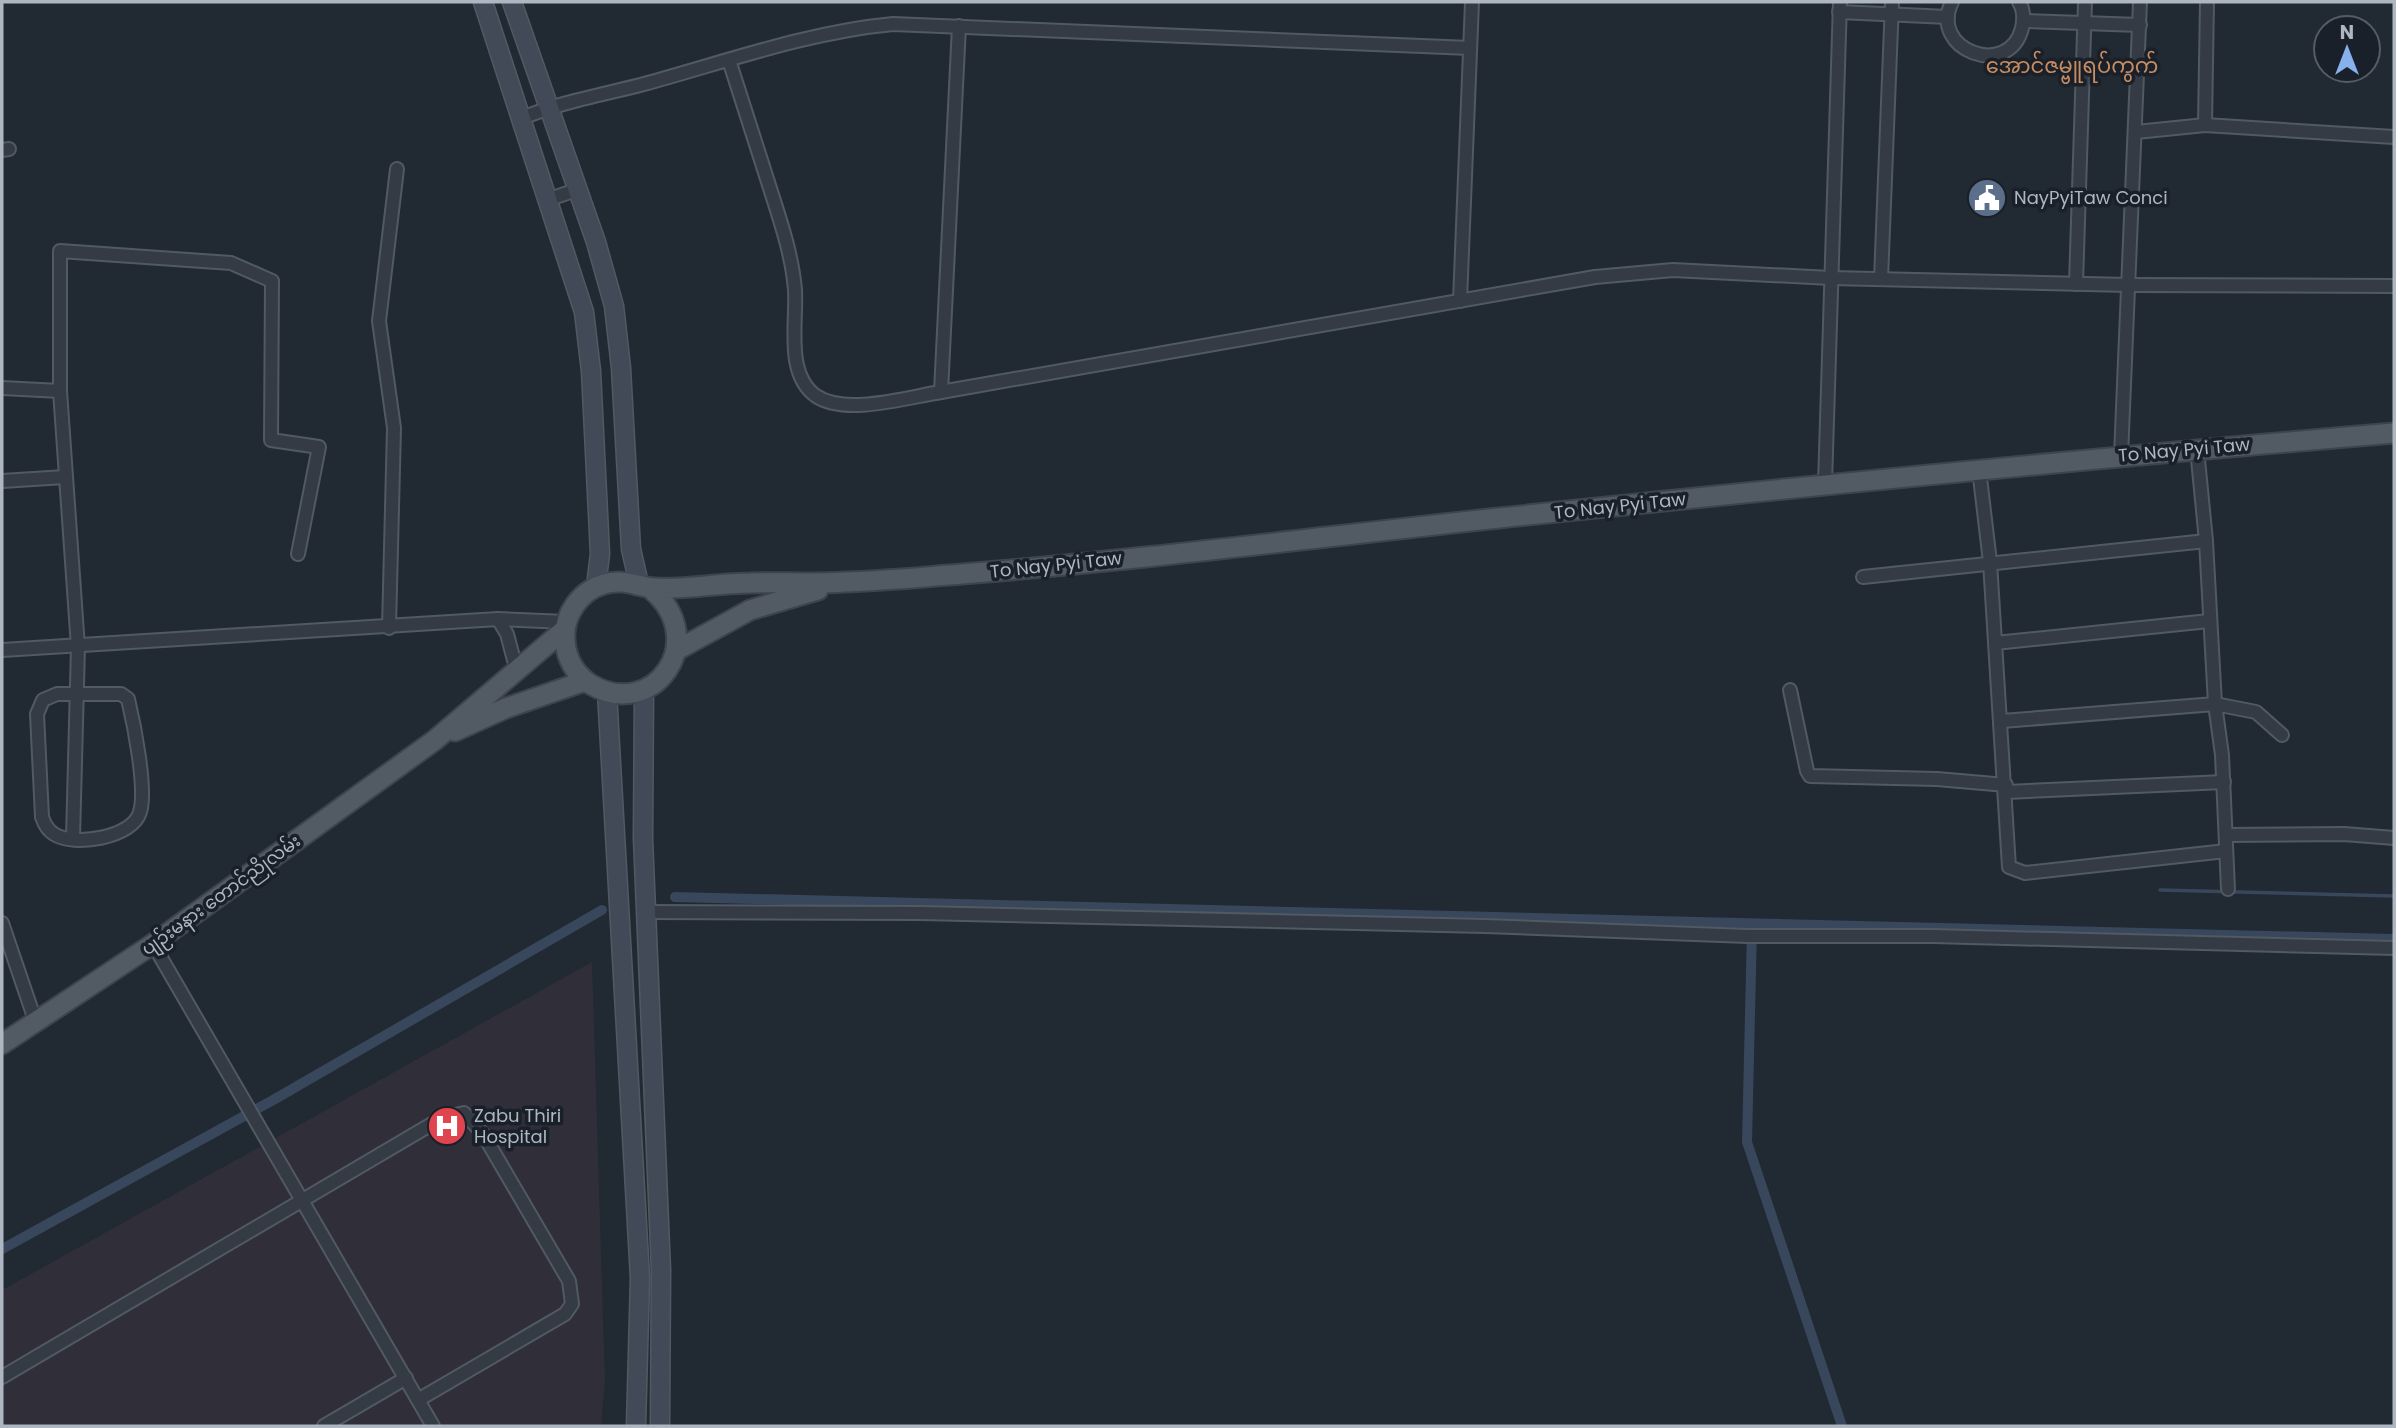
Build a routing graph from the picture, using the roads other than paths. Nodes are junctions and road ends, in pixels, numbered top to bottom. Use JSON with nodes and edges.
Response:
{"nodes":[{"id":1,"x":482,"y":2,"type":"edge"},
{"id":2,"x":512,"y":2,"type":"edge"},
{"id":3,"x":1472,"y":2,"type":"edge"},
{"id":4,"x":1952,"y":2,"type":"edge"},
{"id":5,"x":2019,"y":2,"type":"edge"},
{"id":6,"x":2085,"y":2,"type":"edge"},
{"id":7,"x":2140,"y":2,"type":"edge"},
{"id":8,"x":2207,"y":2,"type":"edge"},
{"id":9,"x":1840,"y":7,"type":"edge"},
{"id":10,"x":1891,"y":8,"type":"edge"},
{"id":11,"x":1948,"y":17,"type":"junction"},
{"id":12,"x":2024,"y":21,"type":"junction"},
{"id":13,"x":2084,"y":24,"type":"junction"},
{"id":14,"x":2140,"y":24,"type":"junction"},
{"id":15,"x":959,"y":26,"type":"junction"},
{"id":16,"x":1469,"y":48,"type":"junction"},
{"id":17,"x":729,"y":60,"type":"junction"},
{"id":18,"x":549,"y":107,"type":"junction"},
{"id":19,"x":520,"y":118,"type":"junction"},
{"id":20,"x":2205,"y":125,"type":"junction"},
{"id":21,"x":2136,"y":132,"type":"junction"},
{"id":22,"x":2394,"y":137,"type":"edge"},
{"id":23,"x":397,"y":169,"type":"dead end"},
{"id":24,"x":576,"y":190,"type":"junction"},
{"id":25,"x":547,"y":200,"type":"junction"},
{"id":26,"x":1831,"y":278,"type":"junction"},
{"id":27,"x":1881,"y":279,"type":"junction"},
{"id":28,"x":2076,"y":284,"type":"junction"},
{"id":29,"x":2129,"y":285,"type":"junction"},
{"id":30,"x":2394,"y":286,"type":"edge"},
{"id":31,"x":1460,"y":302,"type":"junction"},
{"id":32,"x":2,"y":388,"type":"edge"},
{"id":33,"x":60,"y":390,"type":"junction"},
{"id":34,"x":941,"y":392,"type":"junction"},
{"id":35,"x":2394,"y":433,"type":"edge"},
{"id":36,"x":2197,"y":449,"type":"junction"},
{"id":37,"x":2121,"y":456,"type":"junction"},
{"id":38,"x":1979,"y":469,"type":"junction"},
{"id":39,"x":65,"y":477,"type":"junction"},
{"id":40,"x":2,"y":481,"type":"edge"},
{"id":41,"x":1825,"y":484,"type":"junction"},
{"id":42,"x":2206,"y":541,"type":"junction"},
{"id":43,"x":298,"y":554,"type":"dead end"},
{"id":44,"x":1990,"y":562,"type":"junction"},
{"id":45,"x":1863,"y":577,"type":"dead end"},
{"id":46,"x":846,"y":583,"type":"junction"},
{"id":47,"x":596,"y":586,"type":"junction"},
{"id":48,"x":645,"y":586,"type":"junction"},
{"id":49,"x":498,"y":619,"type":"junction"},
{"id":50,"x":2210,"y":621,"type":"junction"},
{"id":51,"x":565,"y":626,"type":"junction"},
{"id":52,"x":389,"y":628,"type":"junction"},
{"id":53,"x":1996,"y":643,"type":"junction"},
{"id":54,"x":78,"y":648,"type":"junction"},
{"id":55,"x":2,"y":650,"type":"edge"},
{"id":56,"x":677,"y":650,"type":"junction"},
{"id":57,"x":516,"y":668,"type":"junction"},
{"id":58,"x":585,"y":681,"type":"junction"},
{"id":59,"x":643,"y":689,"type":"junction"},
{"id":60,"x":1790,"y":690,"type":"dead end"},
{"id":61,"x":607,"y":692,"type":"junction"},
{"id":62,"x":77,"y":695,"type":"junction"},
{"id":63,"x":2215,"y":704,"type":"junction"},
{"id":64,"x":2001,"y":721,"type":"junction"},
{"id":65,"x":2282,"y":735,"type":"dead end"},
{"id":66,"x":435,"y":740,"type":"junction"},
{"id":67,"x":2224,"y":782,"type":"junction"},
{"id":68,"x":2006,"y":789,"type":"junction"},
{"id":69,"x":2226,"y":835,"type":"junction"},
{"id":70,"x":73,"y":838,"type":"junction"},
{"id":71,"x":2394,"y":838,"type":"edge"},
{"id":72,"x":2226,"y":851,"type":"junction"},
{"id":73,"x":2228,"y":889,"type":"dead end"},
{"id":74,"x":646,"y":912,"type":"junction"},
{"id":75,"x":2,"y":923,"type":"edge"},
{"id":76,"x":153,"y":944,"type":"junction"},
{"id":77,"x":2394,"y":948,"type":"edge"},
{"id":78,"x":36,"y":1023,"type":"junction"},
{"id":79,"x":2,"y":1044,"type":"edge"},
{"id":80,"x":302,"y":1202,"type":"junction"},
{"id":81,"x":2,"y":1377,"type":"edge"},
{"id":82,"x":406,"y":1378,"type":"junction"},
{"id":83,"x":418,"y":1400,"type":"junction"},
{"id":84,"x":324,"y":1426,"type":"edge"},
{"id":85,"x":433,"y":1426,"type":"edge"},
{"id":86,"x":636,"y":1426,"type":"edge"},
{"id":87,"x":660,"y":1426,"type":"edge"}],
"edges":[{"from":1,"to":19,"type":"main road"},
{"from":2,"to":18,"type":"main road"},
{"from":3,"to":16,"type":"street"},
{"from":4,"to":11,"type":"street"},
{"from":5,"to":12,"type":"street"},
{"from":6,"to":13,"type":"street"},
{"from":7,"to":14,"type":"street"},
{"from":8,"to":20,"type":"street"},
{"from":9,"to":10,"type":"street"},
{"from":9,"to":26,"type":"street"},
{"from":10,"to":11,"type":"street"},
{"from":10,"to":27,"type":"street"},
{"from":11,"to":12,"type":"street"},
{"from":12,"to":13,"type":"street"},
{"from":13,"to":14,"type":"street"},
{"from":13,"to":28,"type":"street"},
{"from":14,"to":21,"type":"street"},
{"from":15,"to":16,"type":"street"},
{"from":15,"to":17,"type":"street"},
{"from":15,"to":34,"type":"street"},
{"from":16,"to":31,"type":"street"},
{"from":17,"to":18,"type":"street"},
{"from":17,"to":34,"type":"street"},
{"from":18,"to":19,"type":"street"},
{"from":18,"to":24,"type":"main road"},
{"from":19,"to":25,"type":"main road"},
{"from":20,"to":21,"type":"street"},
{"from":20,"to":22,"type":"street"},
{"from":21,"to":29,"type":"street"},
{"from":23,"to":52,"type":"street"},
{"from":24,"to":25,"type":"street"},
{"from":24,"to":48,"type":"main road"},
{"from":25,"to":47,"type":"main road"},
{"from":26,"to":27,"type":"street"},
{"from":26,"to":31,"type":"street"},
{"from":26,"to":41,"type":"street"},
{"from":27,"to":28,"type":"street"},
{"from":28,"to":29,"type":"street"},
{"from":29,"to":30,"type":"street"},
{"from":29,"to":37,"type":"street"},
{"from":31,"to":34,"type":"street"},
{"from":32,"to":33,"type":"street"},
{"from":33,"to":39,"type":"street"},
{"from":33,"to":43,"type":"street"},
{"from":35,"to":36,"type":"main road","name":"To Nay Pyi Taw"},
{"from":36,"to":37,"type":"main road","name":"To Nay Pyi Taw"},
{"from":36,"to":42,"type":"street"},
{"from":37,"to":38,"type":"main road","name":"To Nay Pyi Taw"},
{"from":38,"to":41,"type":"main road","name":"To Nay Pyi Taw"},
{"from":38,"to":44,"type":"street"},
{"from":39,"to":40,"type":"street"},
{"from":39,"to":54,"type":"street"},
{"from":41,"to":46,"type":"main road","name":"To Nay Pyi Taw"},
{"from":42,"to":44,"type":"street"},
{"from":42,"to":50,"type":"street"},
{"from":44,"to":45,"type":"street"},
{"from":44,"to":53,"type":"street"},
{"from":46,"to":48,"type":"main road"},
{"from":46,"to":56,"type":"main road"},
{"from":47,"to":48,"type":"main road"},
{"from":47,"to":51,"type":"main road"},
{"from":48,"to":56,"type":"main road"},
{"from":49,"to":51,"type":"street"},
{"from":49,"to":52,"type":"street"},
{"from":49,"to":57,"type":"street"},
{"from":50,"to":53,"type":"street"},
{"from":50,"to":63,"type":"street"},
{"from":51,"to":57,"type":"main road"},
{"from":51,"to":58,"type":"main road"},
{"from":52,"to":54,"type":"street"},
{"from":53,"to":64,"type":"street"},
{"from":54,"to":55,"type":"street"},
{"from":54,"to":62,"type":"street"},
{"from":56,"to":59,"type":"main road"},
{"from":57,"to":66,"type":"main road"},
{"from":58,"to":61,"type":"main road"},
{"from":58,"to":66,"type":"main road"},
{"from":59,"to":61,"type":"main road"},
{"from":59,"to":74,"type":"main road"},
{"from":60,"to":68,"type":"street"},
{"from":61,"to":86,"type":"main road"},
{"from":62,"to":70,"type":"street"},
{"from":62,"to":70,"type":"street"},
{"from":62,"to":70,"type":"street"},
{"from":63,"to":64,"type":"street"},
{"from":63,"to":65,"type":"street"},
{"from":63,"to":67,"type":"street"},
{"from":64,"to":68,"type":"street"},
{"from":66,"to":76,"type":"main road","name":"ပျဉ်းမနား တောင်ညိုလမ်း"},
{"from":67,"to":68,"type":"street"},
{"from":67,"to":69,"type":"street"},
{"from":68,"to":72,"type":"street"},
{"from":69,"to":71,"type":"street"},
{"from":69,"to":72,"type":"street"},
{"from":72,"to":73,"type":"street"},
{"from":74,"to":77,"type":"street"},
{"from":74,"to":87,"type":"main road"},
{"from":75,"to":78,"type":"street"},
{"from":76,"to":78,"type":"main road","name":"ပျဉ်းမနား တောင်ညိုလမ်း"},
{"from":76,"to":80,"type":"street"},
{"from":78,"to":79,"type":"main road","name":"ပျဉ်းမနား တောင်ညိုလမ်း"},
{"from":80,"to":81,"type":"street"},
{"from":80,"to":82,"type":"street"},
{"from":80,"to":83,"type":"street"},
{"from":82,"to":83,"type":"street"},
{"from":82,"to":84,"type":"street"},
{"from":83,"to":85,"type":"street"}]}
